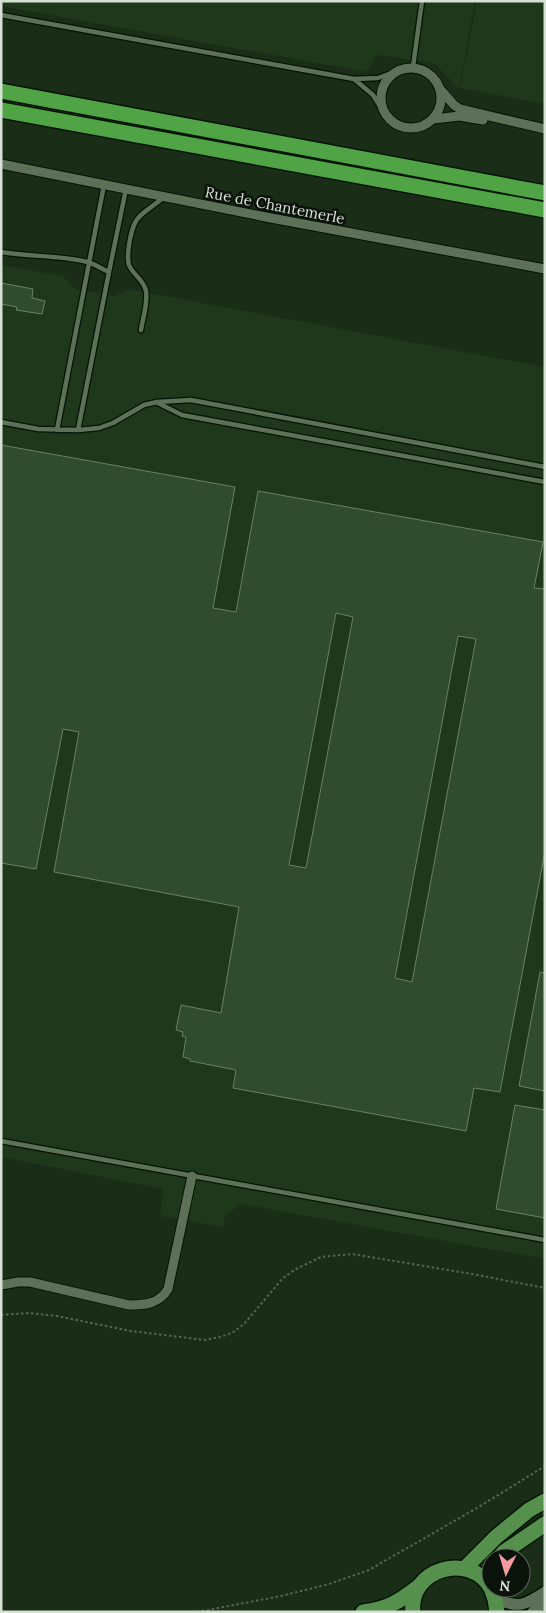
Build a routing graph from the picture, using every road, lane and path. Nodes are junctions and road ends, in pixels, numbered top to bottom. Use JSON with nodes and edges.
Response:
{"nodes":[{"id":1,"x":422,"y":1,"type":"edge"},
{"id":2,"x":1,"y":15,"type":"edge"},
{"id":3,"x":413,"y":68,"type":"junction"},
{"id":4,"x":397,"y":71,"type":"junction"},
{"id":5,"x":354,"y":80,"type":"junction"},
{"id":6,"x":440,"y":89,"type":"junction"},
{"id":7,"x":1,"y":91,"type":"edge"},
{"id":8,"x":1,"y":110,"type":"edge"},
{"id":9,"x":383,"y":110,"type":"junction"},
{"id":10,"x":434,"y":119,"type":"junction"},
{"id":11,"x":509,"y":121,"type":"junction"},
{"id":12,"x":545,"y":129,"type":"edge"},
{"id":13,"x":1,"y":164,"type":"edge"},
{"id":14,"x":104,"y":184,"type":"junction"},
{"id":15,"x":126,"y":189,"type":"junction"},
{"id":16,"x":545,"y":194,"type":"edge"},
{"id":17,"x":164,"y":197,"type":"junction"},
{"id":18,"x":545,"y":210,"type":"edge"},
{"id":19,"x":1,"y":252,"type":"edge"},
{"id":20,"x":89,"y":263,"type":"junction"},
{"id":21,"x":545,"y":269,"type":"edge"},
{"id":22,"x":108,"y":272,"type":"junction"},
{"id":23,"x":141,"y":330,"type":"dead end"},
{"id":24,"x":157,"y":402,"type":"junction"},
{"id":25,"x":1,"y":422,"type":"edge"},
{"id":26,"x":56,"y":430,"type":"junction"},
{"id":27,"x":78,"y":430,"type":"junction"},
{"id":28,"x":545,"y":467,"type":"edge"},
{"id":29,"x":545,"y":482,"type":"edge"},
{"id":30,"x":1,"y":1141,"type":"edge"},
{"id":31,"x":192,"y":1176,"type":"junction"},
{"id":32,"x":545,"y":1240,"type":"edge"},
{"id":33,"x":1,"y":1285,"type":"edge"},
{"id":34,"x":545,"y":1288,"type":"edge"},
{"id":35,"x":1,"y":1315,"type":"edge"},
{"id":36,"x":545,"y":1466,"type":"edge"},
{"id":37,"x":545,"y":1501,"type":"edge"},
{"id":38,"x":545,"y":1524,"type":"edge"},
{"id":39,"x":510,"y":1548,"type":"edge"},
{"id":40,"x":465,"y":1568,"type":"junction"},
{"id":41,"x":481,"y":1578,"type":"edge"},
{"id":42,"x":418,"y":1588,"type":"junction"},
{"id":43,"x":545,"y":1592,"type":"edge"},
{"id":44,"x":502,"y":1598,"type":"edge"},
{"id":45,"x":545,"y":1601,"type":"edge"},
{"id":46,"x":197,"y":1612,"type":"edge"},
{"id":47,"x":363,"y":1612,"type":"edge"},
{"id":48,"x":413,"y":1612,"type":"edge"},
{"id":49,"x":533,"y":1612,"type":"edge"}],
"edges":[{"from":1,"to":3,"type":"lane"},
{"from":2,"to":5,"type":"lane"},
{"from":3,"to":4,"type":"street"},
{"from":3,"to":6,"type":"street"},
{"from":4,"to":5,"type":"lane"},
{"from":4,"to":9,"type":"street"},
{"from":5,"to":9,"type":"lane"},
{"from":6,"to":10,"type":"street"},
{"from":6,"to":11,"type":"street"},
{"from":7,"to":16,"type":"highway"},
{"from":8,"to":18,"type":"highway"},
{"from":9,"to":10,"type":"street"},
{"from":10,"to":11,"type":"street"},
{"from":11,"to":12,"type":"street"},
{"from":13,"to":14,"type":"street","name":"Rue de Chantemerle"},
{"from":14,"to":15,"type":"street","name":"Rue de Chantemerle"},
{"from":14,"to":20,"type":"lane"},
{"from":15,"to":17,"type":"street","name":"Rue de Chantemerle"},
{"from":15,"to":22,"type":"lane"},
{"from":17,"to":21,"type":"street","name":"Rue de Chantemerle"},
{"from":17,"to":23,"type":"lane"},
{"from":19,"to":20,"type":"lane"},
{"from":20,"to":22,"type":"lane"},
{"from":20,"to":26,"type":"lane"},
{"from":22,"to":27,"type":"lane"},
{"from":24,"to":27,"type":"lane"},
{"from":24,"to":28,"type":"lane"},
{"from":24,"to":29,"type":"lane"},
{"from":25,"to":26,"type":"lane"},
{"from":26,"to":27,"type":"lane"},
{"from":30,"to":31,"type":"lane"},
{"from":31,"to":32,"type":"lane"},
{"from":31,"to":33,"type":"street"},
{"from":34,"to":35,"type":"path"},
{"from":36,"to":46,"type":"path"},
{"from":37,"to":40,"type":"main road"},
{"from":38,"to":39,"type":"main road"},
{"from":40,"to":41,"type":"main road"},
{"from":40,"to":42,"type":"main road"},
{"from":42,"to":47,"type":"main road"},
{"from":42,"to":48,"type":"main road"},
{"from":43,"to":44,"type":"street"},
{"from":45,"to":49,"type":"street"}]}
